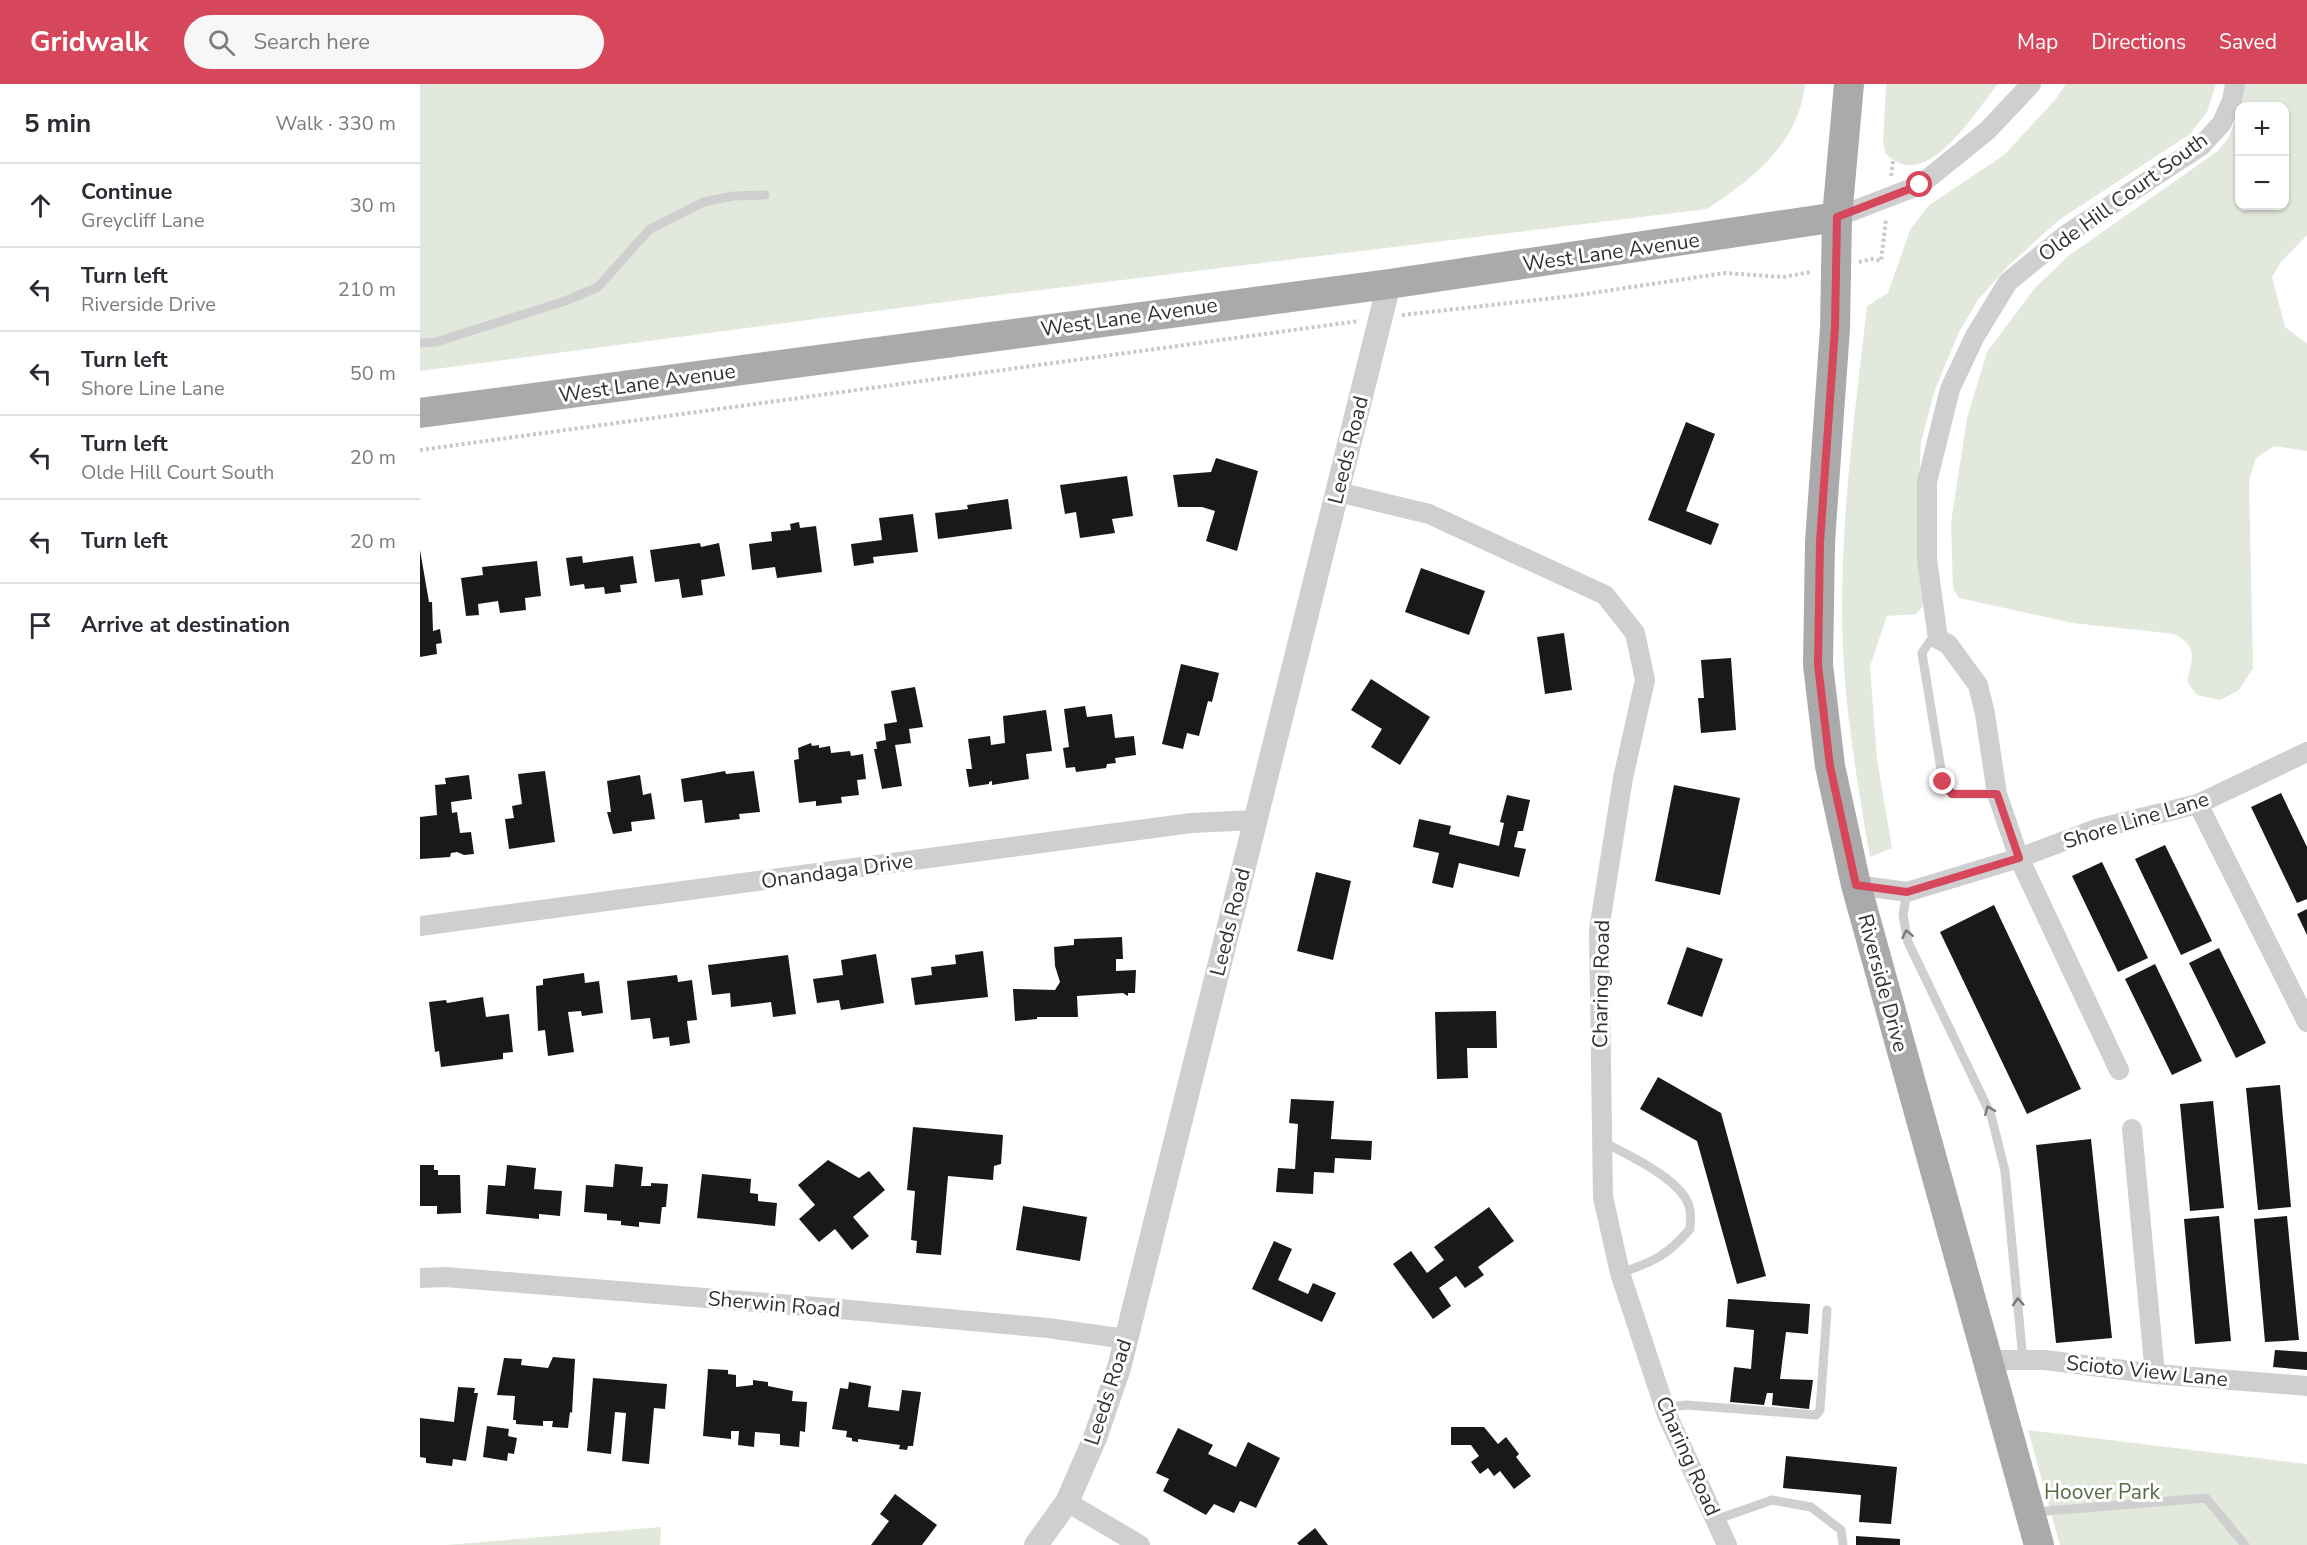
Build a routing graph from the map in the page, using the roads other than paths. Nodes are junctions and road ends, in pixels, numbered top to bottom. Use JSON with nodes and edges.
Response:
{"nodes":[{"id":1,"x":1849,"y":84,"type":"edge"},
{"id":2,"x":2031,"y":84,"type":"edge"},
{"id":3,"x":2235,"y":84,"type":"edge"},
{"id":4,"x":765,"y":195,"type":"dead end"},
{"id":5,"x":1837,"y":217,"type":"junction"},
{"id":6,"x":1389,"y":284,"type":"junction"},
{"id":7,"x":420,"y":343,"type":"edge"},
{"id":8,"x":420,"y":413,"type":"edge"},
{"id":9,"x":1338,"y":492,"type":"junction"},
{"id":10,"x":1938,"y":639,"type":"junction"},
{"id":11,"x":2307,"y":752,"type":"edge"},
{"id":12,"x":1997,"y":794,"type":"junction"},
{"id":13,"x":2198,"y":804,"type":"junction"},
{"id":14,"x":1255,"y":820,"type":"junction"},
{"id":15,"x":2019,"y":858,"type":"junction"},
{"id":16,"x":1856,"y":885,"type":"junction"},
{"id":17,"x":1907,"y":892,"type":"junction"},
{"id":18,"x":420,"y":926,"type":"edge"},
{"id":19,"x":2307,"y":1022,"type":"edge"},
{"id":20,"x":2119,"y":1070,"type":"dead end"},
{"id":21,"x":2132,"y":1129,"type":"dead end"},
{"id":22,"x":1600,"y":1141,"type":"junction"},
{"id":23,"x":1620,"y":1272,"type":"junction"},
{"id":24,"x":420,"y":1278,"type":"edge"},
{"id":25,"x":1827,"y":1310,"type":"dead end"},
{"id":26,"x":1126,"y":1339,"type":"junction"},
{"id":27,"x":1987,"y":1360,"type":"junction"},
{"id":28,"x":2023,"y":1360,"type":"junction"},
{"id":29,"x":2156,"y":1374,"type":"junction"},
{"id":30,"x":2307,"y":1386,"type":"edge"},
{"id":31,"x":1664,"y":1408,"type":"junction"},
{"id":32,"x":1067,"y":1502,"type":"junction"},
{"id":33,"x":2030,"y":1512,"type":"junction"},
{"id":34,"x":1715,"y":1520,"type":"junction"},
{"id":35,"x":1036,"y":1545,"type":"edge"},
{"id":36,"x":1140,"y":1545,"type":"edge"},
{"id":37,"x":1727,"y":1545,"type":"edge"},
{"id":38,"x":1843,"y":1545,"type":"edge"},
{"id":39,"x":2039,"y":1545,"type":"edge"},
{"id":40,"x":2245,"y":1545,"type":"edge"}],
"edges":[{"from":1,"to":5,"type":"main road","name":"Riverside Drive"},
{"from":2,"to":5,"type":"street"},
{"from":3,"to":10,"type":"street","name":"Olde Hill Court South"},
{"from":4,"to":7,"type":"lane"},
{"from":5,"to":6,"type":"main road","name":"West Lane Avenue"},
{"from":5,"to":16,"type":"main road","name":"Riverside Drive"},
{"from":6,"to":8,"type":"main road","name":"West Lane Avenue"},
{"from":6,"to":9,"type":"street","name":"Leeds Road"},
{"from":9,"to":14,"type":"street","name":"Leeds Road"},
{"from":9,"to":22,"type":"street","name":"Charing Road"},
{"from":10,"to":12,"type":"street"},
{"from":10,"to":12,"type":"lane"},
{"from":11,"to":13,"type":"street","name":"Shore Line Lane"},
{"from":12,"to":15,"type":"street"},
{"from":13,"to":15,"type":"street","name":"Shore Line Lane"},
{"from":13,"to":19,"type":"street"},
{"from":14,"to":18,"type":"street","name":"Onandaga Drive"},
{"from":14,"to":26,"type":"street","name":"Leeds Road"},
{"from":15,"to":17,"type":"street","name":"Shore Line Lane"},
{"from":15,"to":20,"type":"street"},
{"from":16,"to":17,"type":"street","name":"Shore Line Lane"},
{"from":16,"to":27,"type":"main road","name":"Riverside Drive"},
{"from":28,"to":17,"type":"lane","one_way":true},
{"from":21,"to":29,"type":"street"},
{"from":22,"to":23,"type":"street","name":"Charing Road"},
{"from":22,"to":23,"type":"lane"},
{"from":23,"to":31,"type":"street","name":"Charing Road"},
{"from":24,"to":26,"type":"street","name":"Sherwin Road"},
{"from":25,"to":31,"type":"lane"},
{"from":26,"to":32,"type":"street","name":"Leeds Road"},
{"from":27,"to":28,"type":"street","name":"Scioto View Lane"},
{"from":27,"to":33,"type":"main road","name":"Riverside Drive"},
{"from":28,"to":29,"type":"street","name":"Scioto View Lane"},
{"from":29,"to":30,"type":"street","name":"Scioto View Lane"},
{"from":31,"to":34,"type":"street","name":"Charing Road"},
{"from":32,"to":35,"type":"street","name":"Leeds Road"},
{"from":32,"to":36,"type":"street"},
{"from":33,"to":39,"type":"main road","name":"Riverside Drive"},
{"from":33,"to":40,"type":"lane"},
{"from":34,"to":37,"type":"street","name":"Charing Road"},
{"from":34,"to":38,"type":"lane"}]}
